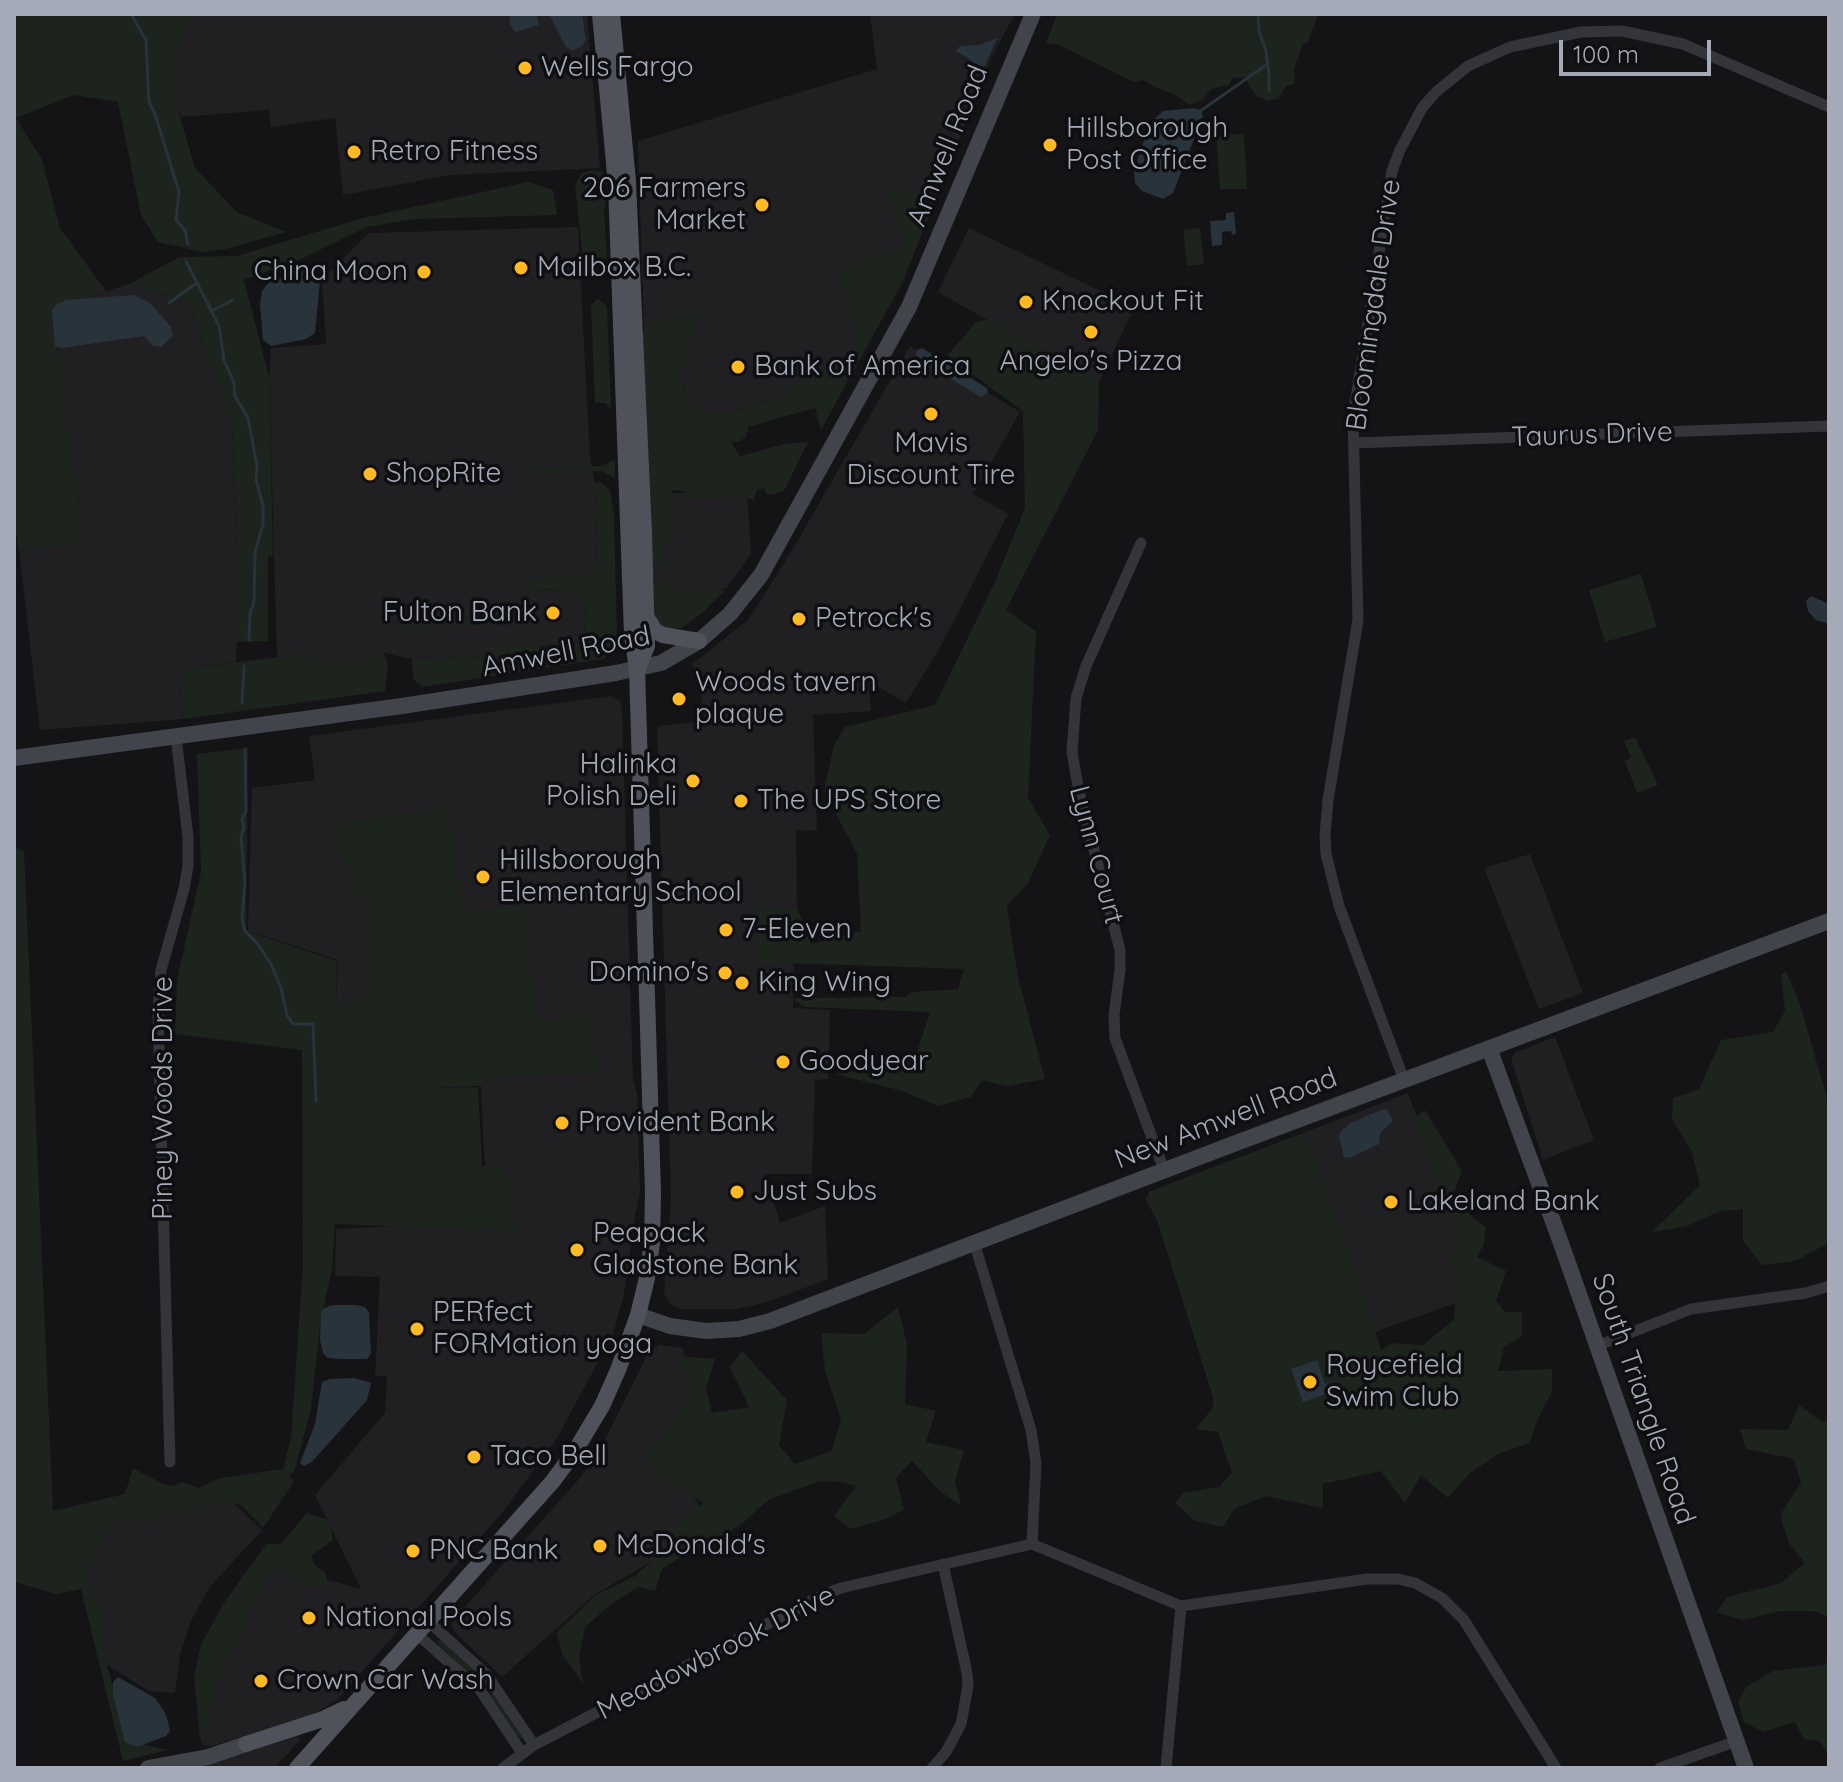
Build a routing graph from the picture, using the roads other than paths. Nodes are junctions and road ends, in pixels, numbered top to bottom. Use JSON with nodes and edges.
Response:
{"nodes":[{"id":1,"x":600,"y":14,"type":"edge"},
{"id":2,"x":612,"y":14,"type":"edge"},
{"id":3,"x":1033,"y":14,"type":"edge"},
{"id":4,"x":1829,"y":107,"type":"edge"},
{"id":5,"x":1829,"y":426,"type":"edge"},
{"id":6,"x":1354,"y":443,"type":"junction"},
{"id":7,"x":1141,"y":543,"type":"dead end"},
{"id":8,"x":647,"y":618,"type":"junction"},
{"id":9,"x":699,"y":641,"type":"junction"},
{"id":10,"x":637,"y":669,"type":"junction"},
{"id":11,"x":176,"y":737,"type":"junction"},
{"id":12,"x":14,"y":758,"type":"edge"},
{"id":13,"x":1829,"y":921,"type":"edge"},
{"id":14,"x":1489,"y":1048,"type":"junction"},
{"id":15,"x":1404,"y":1080,"type":"junction"},
{"id":16,"x":1164,"y":1170,"type":"junction"},
{"id":17,"x":974,"y":1242,"type":"junction"},
{"id":18,"x":1829,"y":1286,"type":"edge"},
{"id":19,"x":638,"y":1315,"type":"junction"},
{"id":20,"x":1597,"y":1346,"type":"junction"},
{"id":21,"x":170,"y":1462,"type":"dead end"},
{"id":22,"x":1032,"y":1544,"type":"junction"},
{"id":23,"x":943,"y":1564,"type":"junction"},
{"id":24,"x":1181,"y":1606,"type":"junction"},
{"id":25,"x":428,"y":1621,"type":"junction"},
{"id":26,"x":417,"y":1634,"type":"junction"},
{"id":27,"x":352,"y":1705,"type":"junction"},
{"id":28,"x":1737,"y":1741,"type":"junction"},
{"id":29,"x":246,"y":1744,"type":"joint"},
{"id":30,"x":534,"y":1745,"type":"junction"},
{"id":31,"x":522,"y":1753,"type":"junction"},
{"id":32,"x":148,"y":1768,"type":"edge"},
{"id":33,"x":297,"y":1768,"type":"edge"},
{"id":34,"x":503,"y":1768,"type":"edge"},
{"id":35,"x":932,"y":1768,"type":"edge"},
{"id":36,"x":1166,"y":1768,"type":"edge"},
{"id":37,"x":1556,"y":1768,"type":"edge"},
{"id":38,"x":1660,"y":1768,"type":"edge"},
{"id":39,"x":1746,"y":1768,"type":"edge"}],
"edges":[{"from":1,"to":10,"type":"main road"},
{"from":2,"to":8,"type":"main road"},
{"from":3,"to":9,"type":"street","name":"Amwell Road"},
{"from":4,"to":6,"type":"street","name":"Bloomingdale Drive"},
{"from":5,"to":6,"type":"street","name":"Taurus Drive"},
{"from":6,"to":15,"type":"street","name":"Bloomingdale Drive"},
{"from":7,"to":16,"type":"street","name":"Lynn Court"},
{"from":8,"to":9,"type":"main road"},
{"from":8,"to":10,"type":"main road"},
{"from":9,"to":10,"type":"street","name":"Amwell Road"},
{"from":10,"to":11,"type":"street","name":"Amwell Road"},
{"from":10,"to":19,"type":"main road"},
{"from":11,"to":12,"type":"street","name":"Amwell Road"},
{"from":11,"to":21,"type":"street","name":"Piney Woods Drive"},
{"from":13,"to":14,"type":"street","name":"New Amwell Road"},
{"from":14,"to":15,"type":"street","name":"New Amwell Road"},
{"from":14,"to":20,"type":"street","name":"South Triangle Road"},
{"from":15,"to":16,"type":"street","name":"New Amwell Road"},
{"from":16,"to":17,"type":"street","name":"New Amwell Road"},
{"from":17,"to":19,"type":"street","name":"New Amwell Road"},
{"from":17,"to":22,"type":"street"},
{"from":18,"to":20,"type":"street"},
{"from":19,"to":25,"type":"main road"},
{"from":20,"to":28,"type":"street","name":"South Triangle Road"},
{"from":22,"to":23,"type":"street","name":"Meadowbrook Drive"},
{"from":22,"to":24,"type":"street"},
{"from":23,"to":30,"type":"street","name":"Meadowbrook Drive"},
{"from":23,"to":35,"type":"street"},
{"from":24,"to":36,"type":"street"},
{"from":24,"to":37,"type":"street"},
{"from":25,"to":26,"type":"main road"},
{"from":25,"to":30,"type":"street"},
{"from":26,"to":27,"type":"main road"},
{"from":26,"to":31,"type":"street"},
{"from":27,"to":29,"type":"main road"},
{"from":27,"to":33,"type":"main road"},
{"from":28,"to":38,"type":"street"},
{"from":28,"to":39,"type":"street","name":"South Triangle Road"},
{"from":29,"to":32,"type":"street"},
{"from":30,"to":31,"type":"street","name":"Meadowbrook Drive"},
{"from":31,"to":34,"type":"street","name":"Meadowbrook Drive"}]}
